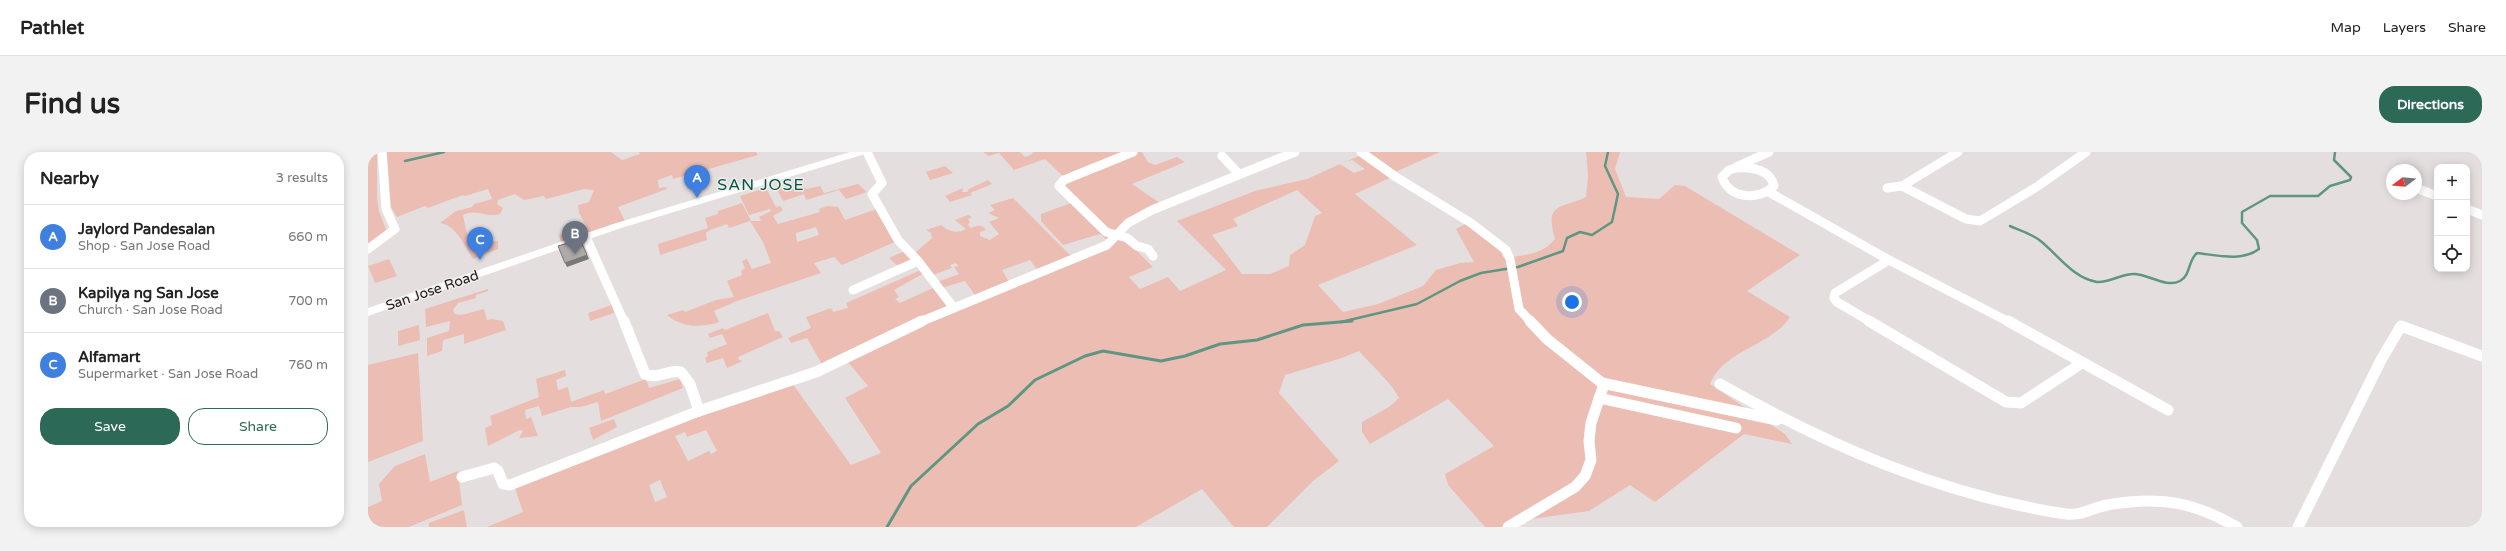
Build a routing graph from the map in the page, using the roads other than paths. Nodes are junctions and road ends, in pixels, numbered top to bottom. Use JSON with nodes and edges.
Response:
{"nodes":[{"id":1,"x":382,"y":152,"type":"edge"},
{"id":2,"x":861,"y":152,"type":"edge"},
{"id":3,"x":867,"y":152,"type":"edge"},
{"id":4,"x":1133,"y":152,"type":"edge"},
{"id":5,"x":1295,"y":152,"type":"edge"},
{"id":6,"x":1361,"y":152,"type":"edge"},
{"id":7,"x":1958,"y":152,"type":"edge"},
{"id":8,"x":2086,"y":152,"type":"edge"},
{"id":9,"x":1768,"y":153,"type":"edge"},
{"id":10,"x":1222,"y":156,"type":"dead end"},
{"id":11,"x":1729,"y":170,"type":"junction"},
{"id":12,"x":1239,"y":174,"type":"junction"},
{"id":13,"x":1771,"y":178,"type":"junction"},
{"id":14,"x":1902,"y":186,"type":"junction"},
{"id":15,"x":1887,"y":188,"type":"dead end"},
{"id":16,"x":2422,"y":190,"type":"edge"},
{"id":17,"x":1769,"y":192,"type":"junction"},
{"id":18,"x":2434,"y":195,"type":"edge"},
{"id":19,"x":2470,"y":210,"type":"edge"},
{"id":20,"x":2482,"y":215,"type":"edge"},
{"id":21,"x":1119,"y":235,"type":"junction"},
{"id":22,"x":586,"y":237,"type":"junction"},
{"id":23,"x":368,"y":249,"type":"edge"},
{"id":24,"x":1153,"y":256,"type":"dead end"},
{"id":25,"x":1889,"y":260,"type":"junction"},
{"id":26,"x":918,"y":261,"type":"junction"},
{"id":27,"x":853,"y":290,"type":"dead end"},
{"id":28,"x":953,"y":307,"type":"junction"},
{"id":29,"x":368,"y":312,"type":"edge"},
{"id":30,"x":2482,"y":356,"type":"edge"},
{"id":31,"x":2082,"y":362,"type":"junction"},
{"id":32,"x":1602,"y":383,"type":"junction"},
{"id":33,"x":1720,"y":384,"type":"dead end"},
{"id":34,"x":1599,"y":398,"type":"junction"},
{"id":35,"x":2168,"y":410,"type":"dead end"},
{"id":36,"x":699,"y":411,"type":"junction"},
{"id":37,"x":1790,"y":423,"type":"junction"},
{"id":38,"x":1736,"y":428,"type":"dead end"},
{"id":39,"x":462,"y":477,"type":"dead end"},
{"id":40,"x":1508,"y":527,"type":"edge"},
{"id":41,"x":2237,"y":527,"type":"edge"},
{"id":42,"x":2298,"y":527,"type":"edge"}],
"edges":[{"from":1,"to":23,"type":"street"},
{"from":2,"to":22,"type":"street","name":"San Jose Road"},
{"from":3,"to":26,"type":"street"},
{"from":4,"to":21,"type":"street"},
{"from":5,"to":12,"type":"street"},
{"from":6,"to":32,"type":"street"},
{"from":7,"to":14,"type":"street"},
{"from":8,"to":14,"type":"street"},
{"from":9,"to":11,"type":"street"},
{"from":9,"to":13,"type":"street"},
{"from":10,"to":12,"type":"street"},
{"from":11,"to":13,"type":"street"},
{"from":11,"to":17,"type":"street"},
{"from":12,"to":21,"type":"street"},
{"from":13,"to":17,"type":"street"},
{"from":14,"to":15,"type":"street"},
{"from":16,"to":18,"type":"street"},
{"from":17,"to":25,"type":"street"},
{"from":19,"to":20,"type":"street"},
{"from":21,"to":24,"type":"street"},
{"from":21,"to":28,"type":"street"},
{"from":22,"to":29,"type":"street","name":"San Jose Road"},
{"from":22,"to":36,"type":"street"},
{"from":25,"to":31,"type":"street"},
{"from":25,"to":31,"type":"street"},
{"from":26,"to":27,"type":"street"},
{"from":26,"to":28,"type":"street"},
{"from":28,"to":36,"type":"street"},
{"from":30,"to":42,"type":"street"},
{"from":31,"to":35,"type":"street"},
{"from":32,"to":34,"type":"street"},
{"from":32,"to":37,"type":"street"},
{"from":33,"to":37,"type":"street"},
{"from":34,"to":38,"type":"street"},
{"from":34,"to":40,"type":"street"},
{"from":36,"to":39,"type":"street"},
{"from":37,"to":41,"type":"street"}]}
